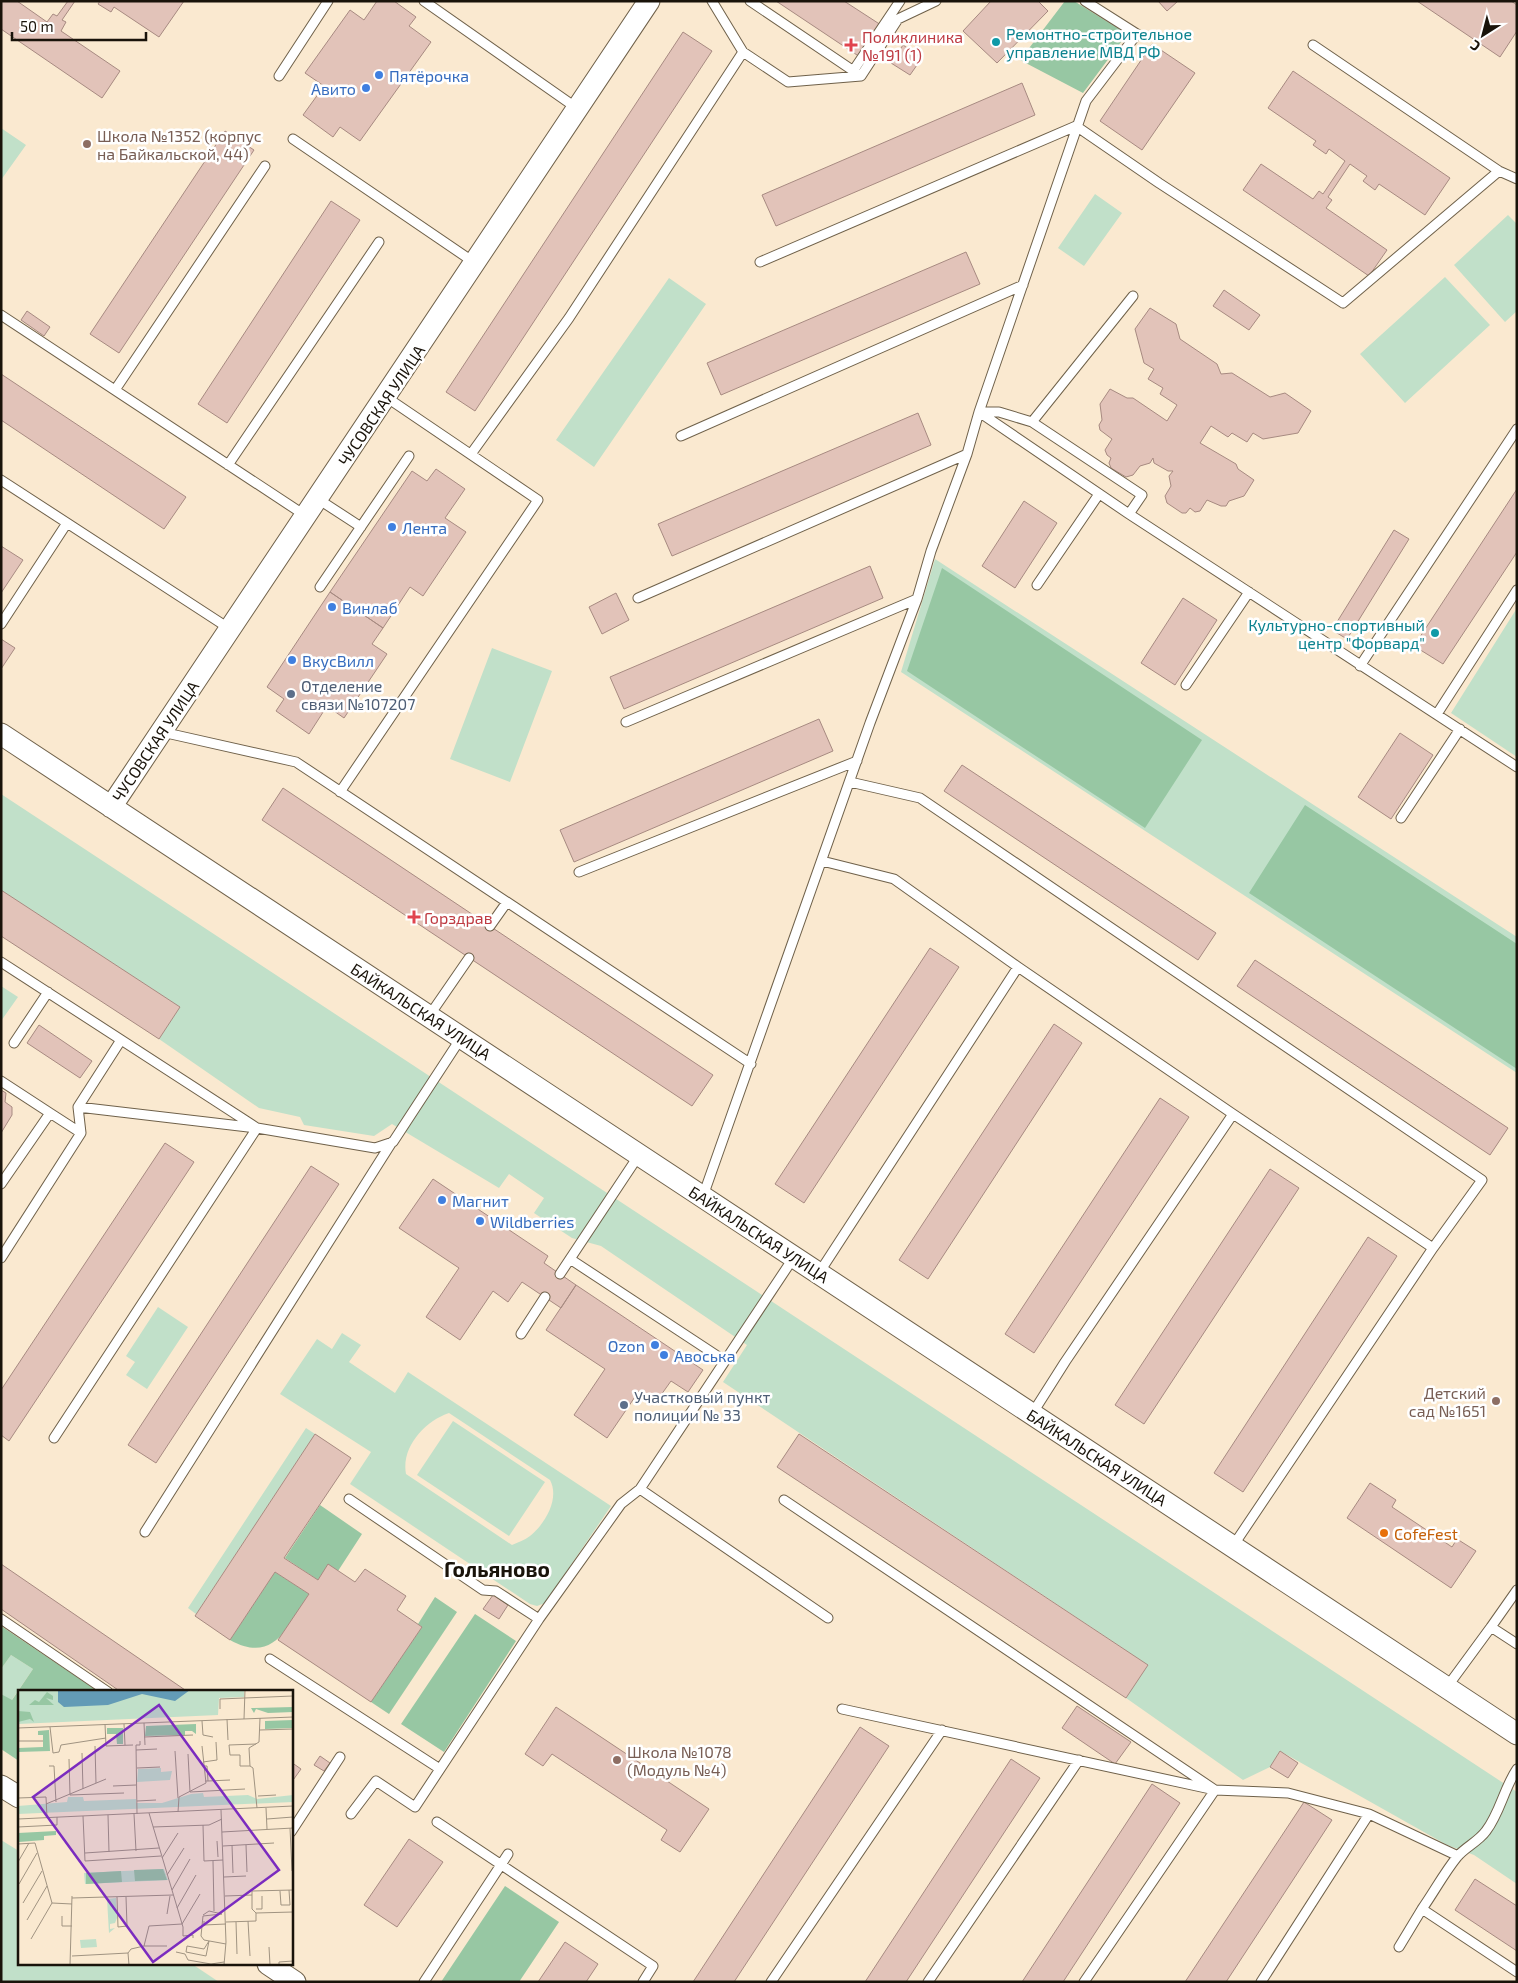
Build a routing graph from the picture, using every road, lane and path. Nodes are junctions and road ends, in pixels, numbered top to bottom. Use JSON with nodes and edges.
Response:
{"nodes":[{"id":1,"x":328,"y":1,"type":"edge"},
{"id":2,"x":424,"y":1,"type":"edge"},
{"id":3,"x":649,"y":1,"type":"edge"},
{"id":4,"x":712,"y":1,"type":"edge"},
{"id":5,"x":750,"y":1,"type":"edge"},
{"id":6,"x":900,"y":1,"type":"edge"},
{"id":7,"x":936,"y":1,"type":"edge"},
{"id":8,"x":1085,"y":1,"type":"edge"},
{"id":9,"x":1313,"y":45,"type":"dead end"},
{"id":10,"x":744,"y":52,"type":"junction"},
{"id":11,"x":857,"y":73,"type":"junction"},
{"id":12,"x":279,"y":76,"type":"dead end"},
{"id":13,"x":578,"y":109,"type":"junction"},
{"id":14,"x":1076,"y":126,"type":"junction"},
{"id":15,"x":293,"y":139,"type":"dead end"},
{"id":16,"x":264,"y":166,"type":"dead end"},
{"id":17,"x":1499,"y":171,"type":"junction"},
{"id":18,"x":1517,"y":179,"type":"edge"},
{"id":19,"x":379,"y":242,"type":"dead end"},
{"id":20,"x":760,"y":262,"type":"dead end"},
{"id":21,"x":475,"y":263,"type":"junction"},
{"id":22,"x":1023,"y":285,"type":"junction"},
{"id":23,"x":1133,"y":296,"type":"dead end"},
{"id":24,"x":1,"y":315,"type":"edge"},
{"id":25,"x":115,"y":390,"type":"junction"},
{"id":26,"x":386,"y":398,"type":"junction"},
{"id":27,"x":979,"y":412,"type":"junction"},
{"id":28,"x":1032,"y":422,"type":"junction"},
{"id":29,"x":1517,"y":430,"type":"edge"},
{"id":30,"x":681,"y":436,"type":"dead end"},
{"id":31,"x":471,"y":454,"type":"junction"},
{"id":32,"x":968,"y":454,"type":"junction"},
{"id":33,"x":408,"y":456,"type":"dead end"},
{"id":34,"x":228,"y":465,"type":"junction"},
{"id":35,"x":1,"y":480,"type":"edge"},
{"id":36,"x":1099,"y":494,"type":"junction"},
{"id":37,"x":312,"y":507,"type":"junction"},
{"id":38,"x":1129,"y":514,"type":"junction"},
{"id":39,"x":67,"y":523,"type":"junction"},
{"id":40,"x":361,"y":527,"type":"junction"},
{"id":41,"x":1037,"y":585,"type":"dead end"},
{"id":42,"x":320,"y":586,"type":"dead end"},
{"id":43,"x":1517,"y":590,"type":"edge"},
{"id":44,"x":1249,"y":592,"type":"junction"},
{"id":45,"x":638,"y":598,"type":"dead end"},
{"id":46,"x":917,"y":599,"type":"junction"},
{"id":47,"x":1,"y":624,"type":"edge"},
{"id":48,"x":230,"y":629,"type":"junction"},
{"id":49,"x":1360,"y":666,"type":"junction"},
{"id":50,"x":1186,"y":685,"type":"dead end"},
{"id":51,"x":1437,"y":714,"type":"junction"},
{"id":52,"x":626,"y":722,"type":"dead end"},
{"id":53,"x":1460,"y":729,"type":"junction"},
{"id":54,"x":161,"y":732,"type":"junction"},
{"id":55,"x":1,"y":734,"type":"edge"},
{"id":56,"x":857,"y":760,"type":"junction"},
{"id":57,"x":1517,"y":766,"type":"edge"},
{"id":58,"x":850,"y":782,"type":"junction"},
{"id":59,"x":340,"y":792,"type":"junction"},
{"id":60,"x":111,"y":807,"type":"junction"},
{"id":61,"x":1401,"y":818,"type":"dead end"},
{"id":62,"x":822,"y":861,"type":"junction"},
{"id":63,"x":579,"y":872,"type":"dead end"},
{"id":64,"x":507,"y":902,"type":"junction"},
{"id":65,"x":490,"y":926,"type":"dead end"},
{"id":66,"x":469,"y":958,"type":"dead end"},
{"id":67,"x":1,"y":962,"type":"edge"},
{"id":68,"x":1018,"y":966,"type":"junction"},
{"id":69,"x":48,"y":992,"type":"junction"},
{"id":70,"x":429,"y":1016,"type":"junction"},
{"id":71,"x":461,"y":1038,"type":"junction"},
{"id":72,"x":121,"y":1040,"type":"junction"},
{"id":73,"x":14,"y":1043,"type":"dead end"},
{"id":74,"x":751,"y":1064,"type":"junction"},
{"id":75,"x":1,"y":1081,"type":"edge"},
{"id":76,"x":78,"y":1107,"type":"junction"},
{"id":77,"x":50,"y":1113,"type":"junction"},
{"id":78,"x":1233,"y":1114,"type":"junction"},
{"id":79,"x":257,"y":1128,"type":"junction"},
{"id":80,"x":81,"y":1133,"type":"junction"},
{"id":81,"x":393,"y":1142,"type":"junction"},
{"id":82,"x":639,"y":1154,"type":"junction"},
{"id":83,"x":1,"y":1184,"type":"edge"},
{"id":84,"x":703,"y":1197,"type":"junction"},
{"id":85,"x":1434,"y":1248,"type":"junction"},
{"id":86,"x":3,"y":1252,"type":"edge"},
{"id":87,"x":794,"y":1257,"type":"junction"},
{"id":88,"x":570,"y":1260,"type":"junction"},
{"id":89,"x":819,"y":1273,"type":"junction"},
{"id":90,"x":560,"y":1274,"type":"dead end"},
{"id":91,"x":544,"y":1297,"type":"dead end"},
{"id":92,"x":520,"y":1334,"type":"dead end"},
{"id":93,"x":725,"y":1361,"type":"junction"},
{"id":94,"x":1032,"y":1414,"type":"junction"},
{"id":95,"x":54,"y":1438,"type":"dead end"},
{"id":96,"x":640,"y":1489,"type":"junction"},
{"id":97,"x":349,"y":1499,"type":"dead end"},
{"id":98,"x":784,"y":1500,"type":"dead end"},
{"id":99,"x":145,"y":1532,"type":"dead end"},
{"id":100,"x":1233,"y":1546,"type":"junction"},
{"id":101,"x":1517,"y":1590,"type":"edge"},
{"id":102,"x":539,"y":1618,"type":"junction"},
{"id":103,"x":828,"y":1618,"type":"dead end"},
{"id":104,"x":1,"y":1619,"type":"edge"},
{"id":105,"x":1491,"y":1627,"type":"junction"},
{"id":106,"x":1517,"y":1644,"type":"edge"},
{"id":107,"x":270,"y":1659,"type":"dead end"},
{"id":108,"x":1446,"y":1687,"type":"junction"},
{"id":109,"x":105,"y":1690,"type":"edge"},
{"id":110,"x":842,"y":1709,"type":"dead end"},
{"id":111,"x":942,"y":1730,"type":"junction"},
{"id":112,"x":1517,"y":1734,"type":"edge"},
{"id":113,"x":340,"y":1757,"type":"dead end"},
{"id":114,"x":1079,"y":1760,"type":"junction"},
{"id":115,"x":440,"y":1769,"type":"junction"},
{"id":116,"x":1517,"y":1769,"type":"edge"},
{"id":117,"x":1,"y":1786,"type":"edge"},
{"id":118,"x":1215,"y":1790,"type":"junction"},
{"id":119,"x":18,"y":1796,"type":"edge"},
{"id":120,"x":351,"y":1814,"type":"dead end"},
{"id":121,"x":1369,"y":1814,"type":"junction"},
{"id":122,"x":295,"y":1819,"type":"edge"},
{"id":123,"x":437,"y":1822,"type":"dead end"},
{"id":124,"x":508,"y":1854,"type":"dead end"},
{"id":125,"x":1458,"y":1856,"type":"junction"},
{"id":126,"x":501,"y":1864,"type":"junction"},
{"id":127,"x":1422,"y":1908,"type":"junction"},
{"id":128,"x":1399,"y":1947,"type":"dead end"},
{"id":129,"x":271,"y":1966,"type":"edge"},
{"id":130,"x":1517,"y":1972,"type":"edge"},
{"id":131,"x":295,"y":1982,"type":"edge"},
{"id":132,"x":424,"y":1982,"type":"edge"},
{"id":133,"x":643,"y":1982,"type":"edge"},
{"id":134,"x":771,"y":1982,"type":"edge"},
{"id":135,"x":928,"y":1982,"type":"edge"},
{"id":136,"x":1084,"y":1982,"type":"edge"},
{"id":137,"x":1261,"y":1982,"type":"edge"}],
"edges":[{"from":1,"to":12,"type":"lane"},
{"from":2,"to":13,"type":"lane"},
{"from":3,"to":13,"type":"street","name":"ЧУСОВСКАЯ УЛИЦА"},
{"from":4,"to":10,"type":"lane"},
{"from":5,"to":11,"type":"lane"},
{"from":6,"to":11,"type":"lane"},
{"from":7,"to":11,"type":"lane"},
{"from":8,"to":14,"type":"lane"},
{"from":9,"to":17,"type":"lane"},
{"from":10,"to":11,"type":"lane"},
{"from":10,"to":31,"type":"lane"},
{"from":13,"to":21,"type":"street","name":"ЧУСОВСКАЯ УЛИЦА"},
{"from":14,"to":17,"type":"lane"},
{"from":14,"to":20,"type":"lane"},
{"from":14,"to":22,"type":"lane"},
{"from":15,"to":21,"type":"lane"},
{"from":16,"to":25,"type":"lane"},
{"from":17,"to":18,"type":"lane"},
{"from":19,"to":34,"type":"lane"},
{"from":21,"to":26,"type":"street","name":"ЧУСОВСКАЯ УЛИЦА"},
{"from":22,"to":27,"type":"lane"},
{"from":22,"to":30,"type":"lane"},
{"from":23,"to":28,"type":"lane"},
{"from":24,"to":25,"type":"lane"},
{"from":25,"to":34,"type":"lane"},
{"from":26,"to":31,"type":"lane"},
{"from":26,"to":37,"type":"street","name":"ЧУСОВСКАЯ УЛИЦА"},
{"from":27,"to":28,"type":"lane"},
{"from":27,"to":32,"type":"lane"},
{"from":27,"to":36,"type":"lane"},
{"from":28,"to":38,"type":"lane"},
{"from":29,"to":49,"type":"lane"},
{"from":31,"to":59,"type":"lane"},
{"from":32,"to":45,"type":"lane"},
{"from":32,"to":46,"type":"lane"},
{"from":33,"to":40,"type":"lane"},
{"from":34,"to":37,"type":"lane"},
{"from":35,"to":39,"type":"lane"},
{"from":36,"to":38,"type":"lane"},
{"from":36,"to":41,"type":"lane"},
{"from":37,"to":40,"type":"lane"},
{"from":37,"to":48,"type":"street","name":"ЧУСОВСКАЯ УЛИЦА"},
{"from":38,"to":44,"type":"lane"},
{"from":39,"to":47,"type":"lane"},
{"from":39,"to":48,"type":"lane"},
{"from":40,"to":42,"type":"lane"},
{"from":43,"to":51,"type":"lane"},
{"from":44,"to":49,"type":"lane"},
{"from":44,"to":50,"type":"lane"},
{"from":46,"to":52,"type":"lane"},
{"from":46,"to":56,"type":"lane"},
{"from":48,"to":54,"type":"street","name":"ЧУСОВСКАЯ УЛИЦА"},
{"from":49,"to":51,"type":"lane"},
{"from":51,"to":53,"type":"lane"},
{"from":53,"to":57,"type":"lane"},
{"from":53,"to":61,"type":"lane"},
{"from":54,"to":59,"type":"lane"},
{"from":54,"to":60,"type":"street","name":"ЧУСОВСКАЯ УЛИЦА"},
{"from":55,"to":60,"type":"street","name":"БАЙКАЛЬСКАЯ УЛИЦА"},
{"from":56,"to":58,"type":"lane"},
{"from":56,"to":63,"type":"lane"},
{"from":58,"to":62,"type":"lane"},
{"from":58,"to":85,"type":"lane"},
{"from":59,"to":64,"type":"lane"},
{"from":60,"to":70,"type":"street","name":"БАЙКАЛЬСКАЯ УЛИЦА"},
{"from":62,"to":68,"type":"lane"},
{"from":62,"to":74,"type":"lane"},
{"from":64,"to":65,"type":"lane"},
{"from":64,"to":74,"type":"lane"},
{"from":66,"to":70,"type":"lane"},
{"from":67,"to":69,"type":"lane"},
{"from":68,"to":78,"type":"lane"},
{"from":68,"to":89,"type":"lane"},
{"from":69,"to":72,"type":"lane"},
{"from":69,"to":73,"type":"lane"},
{"from":70,"to":71,"type":"street","name":"БАЙКАЛЬСКАЯ УЛИЦА"},
{"from":71,"to":81,"type":"lane"},
{"from":71,"to":82,"type":"street","name":"БАЙКАЛЬСКАЯ УЛИЦА"},
{"from":72,"to":76,"type":"lane"},
{"from":72,"to":79,"type":"lane"},
{"from":74,"to":84,"type":"lane"},
{"from":75,"to":77,"type":"lane"},
{"from":76,"to":79,"type":"lane"},
{"from":76,"to":80,"type":"lane"},
{"from":77,"to":80,"type":"lane"},
{"from":77,"to":83,"type":"lane"},
{"from":78,"to":85,"type":"lane"},
{"from":78,"to":94,"type":"lane"},
{"from":79,"to":81,"type":"lane"},
{"from":79,"to":95,"type":"lane"},
{"from":80,"to":86,"type":"lane"},
{"from":81,"to":99,"type":"lane"},
{"from":82,"to":84,"type":"street","name":"БАЙКАЛЬСКАЯ УЛИЦА"},
{"from":82,"to":88,"type":"lane"},
{"from":84,"to":87,"type":"street","name":"БАЙКАЛЬСКАЯ УЛИЦА"},
{"from":85,"to":100,"type":"lane"},
{"from":87,"to":89,"type":"street","name":"БАЙКАЛЬСКАЯ УЛИЦА"},
{"from":87,"to":93,"type":"lane"},
{"from":88,"to":90,"type":"lane"},
{"from":88,"to":93,"type":"lane"},
{"from":89,"to":94,"type":"street","name":"БАЙКАЛЬСКАЯ УЛИЦА"},
{"from":91,"to":92,"type":"lane"},
{"from":93,"to":96,"type":"lane"},
{"from":94,"to":100,"type":"street","name":"БАЙКАЛЬСКАЯ УЛИЦА"},
{"from":96,"to":102,"type":"lane"},
{"from":96,"to":103,"type":"lane"},
{"from":97,"to":102,"type":"lane"},
{"from":98,"to":118,"type":"lane"},
{"from":100,"to":108,"type":"street","name":"БАЙКАЛЬСКАЯ УЛИЦА"},
{"from":101,"to":105,"type":"lane"},
{"from":102,"to":115,"type":"lane"},
{"from":104,"to":109,"type":"lane"},
{"from":105,"to":106,"type":"lane"},
{"from":105,"to":108,"type":"lane"},
{"from":107,"to":115,"type":"lane"},
{"from":108,"to":112,"type":"street","name":"БАЙКАЛЬСКАЯ УЛИЦА"},
{"from":110,"to":111,"type":"lane"},
{"from":111,"to":114,"type":"lane"},
{"from":111,"to":134,"type":"lane"},
{"from":113,"to":122,"type":"lane"},
{"from":114,"to":118,"type":"lane"},
{"from":114,"to":135,"type":"lane"},
{"from":115,"to":120,"type":"lane"},
{"from":116,"to":125,"type":"lane"},
{"from":117,"to":119,"type":"street"},
{"from":118,"to":121,"type":"lane"},
{"from":118,"to":136,"type":"lane"},
{"from":121,"to":125,"type":"lane"},
{"from":121,"to":137,"type":"lane"},
{"from":123,"to":126,"type":"lane"},
{"from":124,"to":126,"type":"lane"},
{"from":125,"to":127,"type":"lane"},
{"from":126,"to":132,"type":"lane"},
{"from":126,"to":133,"type":"lane"},
{"from":127,"to":128,"type":"lane"},
{"from":127,"to":130,"type":"lane"},
{"from":129,"to":131,"type":"street"}]}
